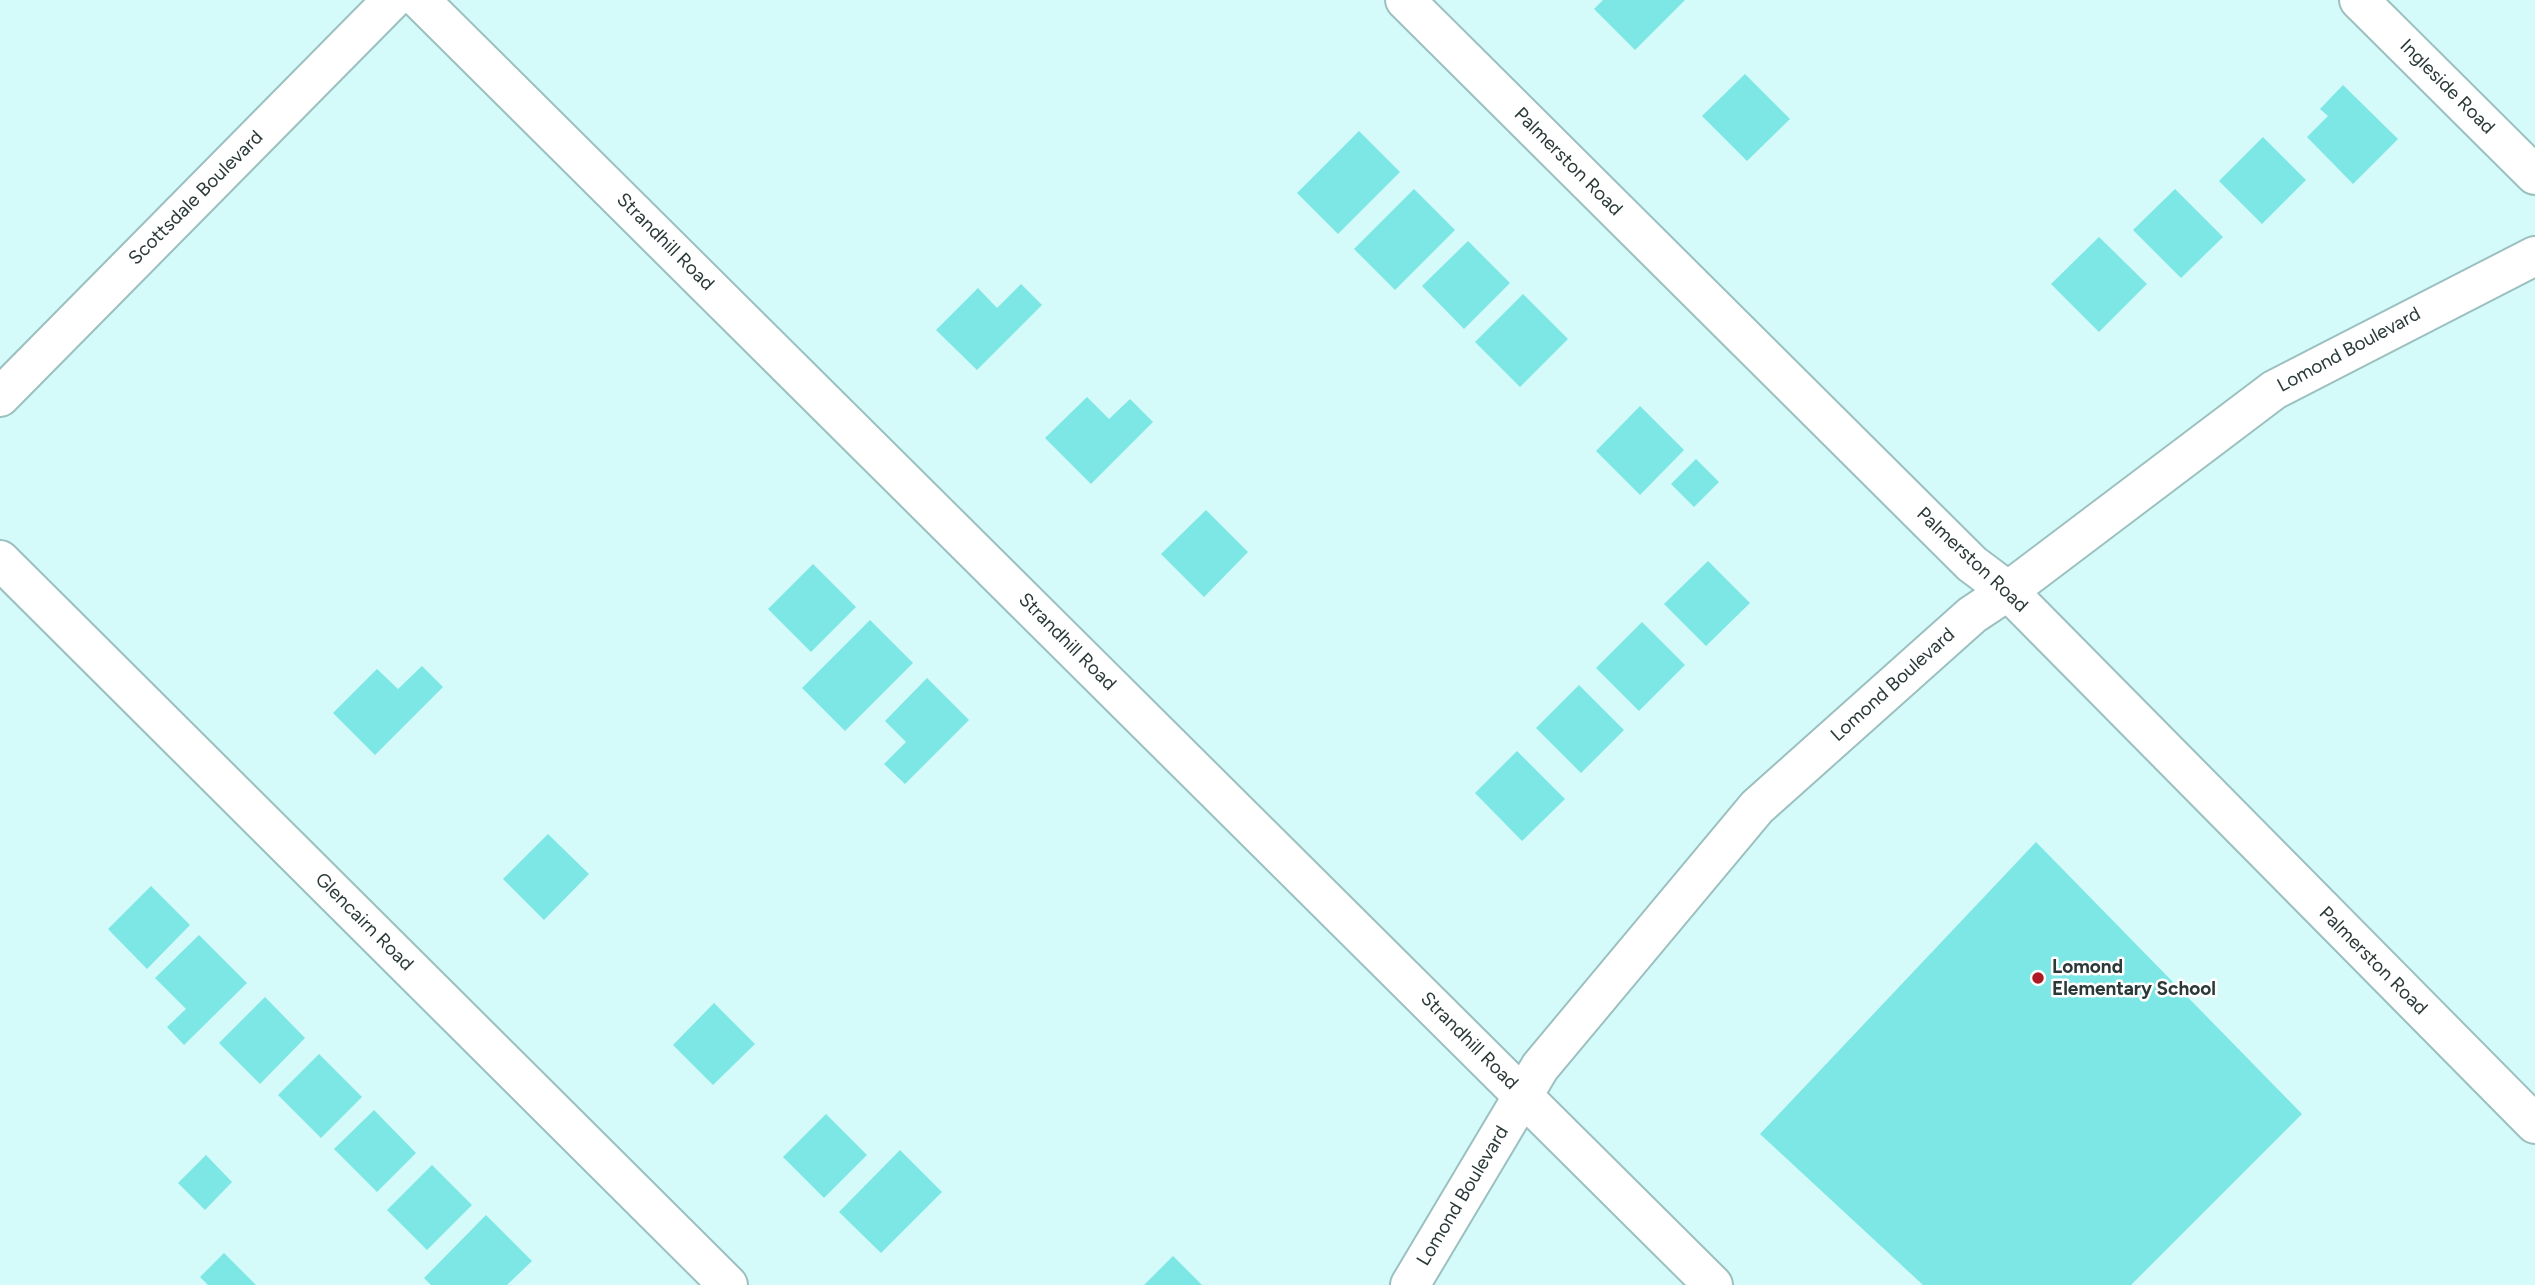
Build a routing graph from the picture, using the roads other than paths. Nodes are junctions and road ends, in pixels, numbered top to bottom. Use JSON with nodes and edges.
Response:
{"nodes":[{"id":1,"x":392,"y":0,"type":"edge"},
{"id":2,"x":420,"y":0,"type":"edge"},
{"id":3,"x":1405,"y":0,"type":"edge"},
{"id":4,"x":2359,"y":0,"type":"edge"},
{"id":5,"x":2535,"y":175,"type":"edge"},
{"id":6,"x":2535,"y":256,"type":"edge"},
{"id":7,"x":0,"y":397,"type":"edge"},
{"id":8,"x":0,"y":560,"type":"edge"},
{"id":9,"x":2008,"y":591,"type":"junction"},
{"id":10,"x":1525,"y":1096,"type":"junction"},
{"id":11,"x":2535,"y":1124,"type":"edge"},
{"id":12,"x":728,"y":1285,"type":"edge"},
{"id":13,"x":1410,"y":1285,"type":"edge"},
{"id":14,"x":1713,"y":1285,"type":"edge"}],
"edges":[{"from":1,"to":7,"type":"street","name":"Scottsdale Boulevard"},
{"from":2,"to":10,"type":"street","name":"Strandhill Road"},
{"from":3,"to":9,"type":"street","name":"Palmerston Road"},
{"from":4,"to":5,"type":"street","name":"Ingleside Road"},
{"from":6,"to":9,"type":"street","name":"Lomond Boulevard"},
{"from":8,"to":12,"type":"street","name":"Glencairn Road"},
{"from":9,"to":10,"type":"street","name":"Lomond Boulevard"},
{"from":9,"to":11,"type":"street","name":"Palmerston Road"},
{"from":10,"to":13,"type":"street","name":"Lomond Boulevard"},
{"from":10,"to":14,"type":"street","name":"Strandhill Road"}]}
